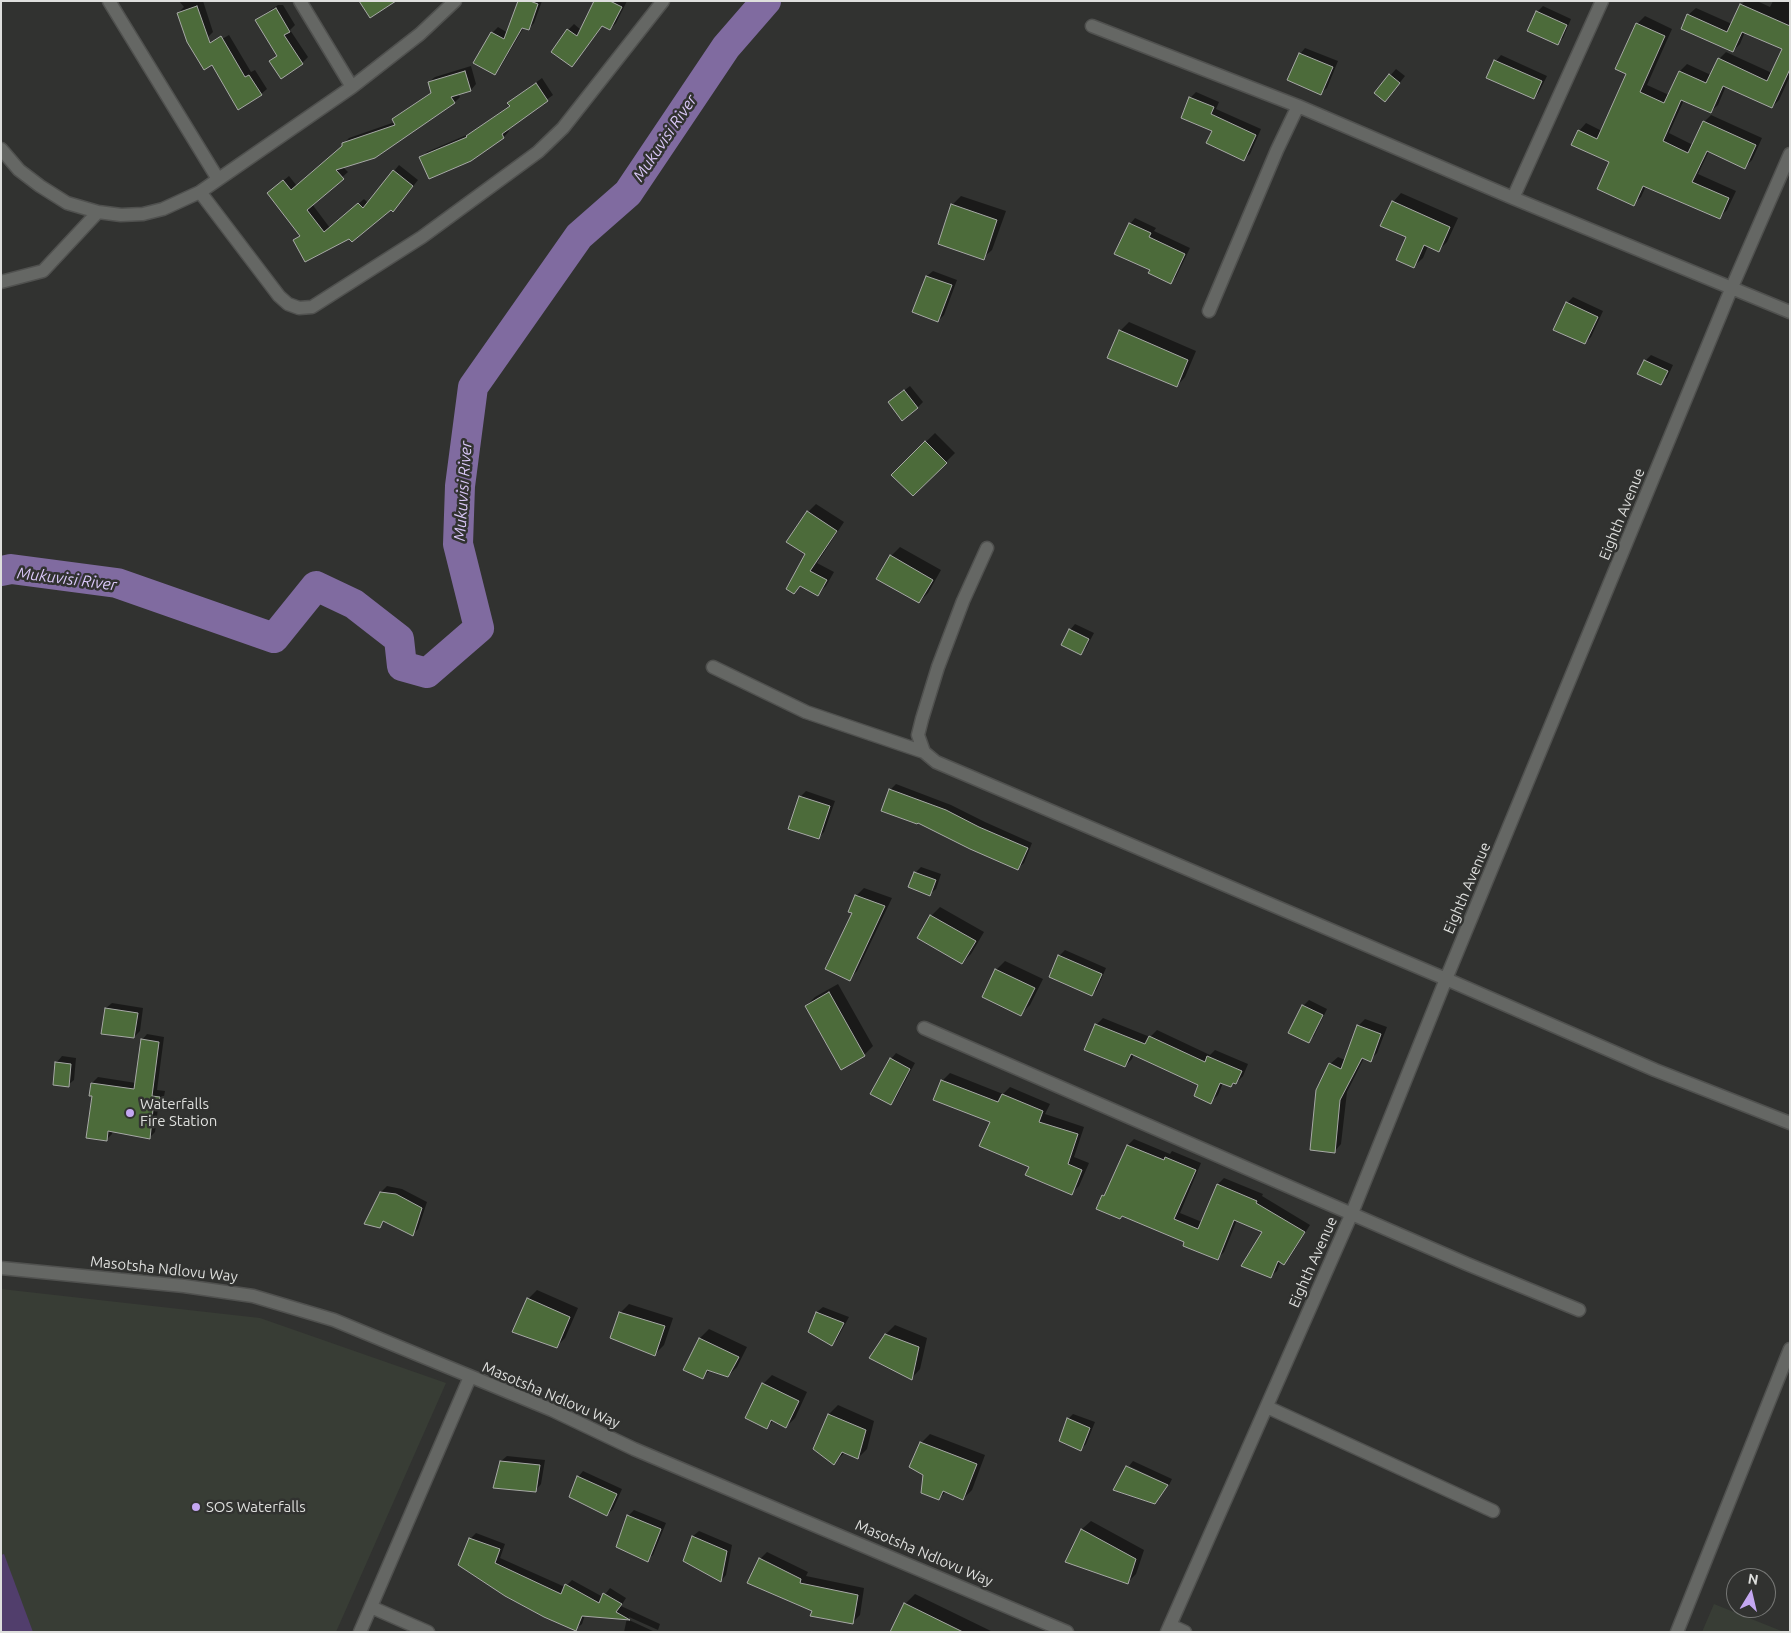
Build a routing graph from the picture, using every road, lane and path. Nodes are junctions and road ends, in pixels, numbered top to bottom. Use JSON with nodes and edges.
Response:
{"nodes":[{"id":1,"x":109,"y":1,"type":"edge"},
{"id":2,"x":300,"y":1,"type":"edge"},
{"id":3,"x":455,"y":1,"type":"edge"},
{"id":4,"x":663,"y":1,"type":"edge"},
{"id":5,"x":1602,"y":1,"type":"edge"},
{"id":6,"x":1092,"y":26,"type":"dead end"},
{"id":7,"x":352,"y":87,"type":"junction"},
{"id":8,"x":1298,"y":106,"type":"junction"},
{"id":9,"x":1,"y":149,"type":"edge"},
{"id":10,"x":1790,"y":154,"type":"edge"},
{"id":11,"x":218,"y":178,"type":"junction"},
{"id":12,"x":200,"y":192,"type":"junction"},
{"id":13,"x":1513,"y":198,"type":"junction"},
{"id":14,"x":98,"y":212,"type":"junction"},
{"id":15,"x":1,"y":282,"type":"edge"},
{"id":16,"x":1732,"y":287,"type":"junction"},
{"id":17,"x":1209,"y":311,"type":"dead end"},
{"id":18,"x":1790,"y":312,"type":"edge"},
{"id":19,"x":987,"y":548,"type":"dead end"},
{"id":20,"x":713,"y":667,"type":"dead end"},
{"id":21,"x":924,"y":752,"type":"junction"},
{"id":22,"x":1446,"y":979,"type":"junction"},
{"id":23,"x":924,"y":1028,"type":"dead end"},
{"id":24,"x":1790,"y":1123,"type":"edge"},
{"id":25,"x":1352,"y":1213,"type":"junction"},
{"id":26,"x":1,"y":1268,"type":"edge"},
{"id":27,"x":1579,"y":1310,"type":"dead end"},
{"id":28,"x":1790,"y":1349,"type":"edge"},
{"id":29,"x":470,"y":1377,"type":"junction"},
{"id":30,"x":1267,"y":1407,"type":"junction"},
{"id":31,"x":1493,"y":1511,"type":"dead end"},
{"id":32,"x":371,"y":1607,"type":"junction"},
{"id":33,"x":1169,"y":1629,"type":"edge"},
{"id":34,"x":360,"y":1632,"type":"edge"},
{"id":35,"x":428,"y":1632,"type":"edge"},
{"id":36,"x":1066,"y":1632,"type":"edge"},
{"id":37,"x":1185,"y":1632,"type":"edge"},
{"id":38,"x":1678,"y":1632,"type":"edge"}],
"edges":[{"from":1,"to":11,"type":"street"},
{"from":2,"to":7,"type":"street"},
{"from":3,"to":7,"type":"street"},
{"from":4,"to":12,"type":"street"},
{"from":5,"to":13,"type":"street"},
{"from":6,"to":8,"type":"street"},
{"from":7,"to":11,"type":"street"},
{"from":8,"to":13,"type":"street"},
{"from":8,"to":17,"type":"street"},
{"from":9,"to":14,"type":"street"},
{"from":10,"to":16,"type":"street","name":"Eighth Avenue"},
{"from":11,"to":12,"type":"street"},
{"from":12,"to":14,"type":"street"},
{"from":13,"to":16,"type":"street"},
{"from":14,"to":15,"type":"street"},
{"from":16,"to":18,"type":"street"},
{"from":16,"to":22,"type":"street","name":"Eighth Avenue"},
{"from":19,"to":21,"type":"street"},
{"from":20,"to":21,"type":"street"},
{"from":21,"to":22,"type":"street"},
{"from":22,"to":24,"type":"street"},
{"from":22,"to":25,"type":"street","name":"Eighth Avenue"},
{"from":23,"to":25,"type":"street"},
{"from":25,"to":27,"type":"street"},
{"from":25,"to":30,"type":"street","name":"Eighth Avenue"},
{"from":26,"to":29,"type":"street","name":"Masotsha Ndlovu Way"},
{"from":28,"to":38,"type":"street"},
{"from":29,"to":32,"type":"street"},
{"from":29,"to":36,"type":"street","name":"Masotsha Ndlovu Way"},
{"from":30,"to":31,"type":"street"},
{"from":30,"to":33,"type":"street","name":"Eighth Avenue"},
{"from":32,"to":34,"type":"street"},
{"from":32,"to":35,"type":"street"},
{"from":33,"to":37,"type":"street"}]}
